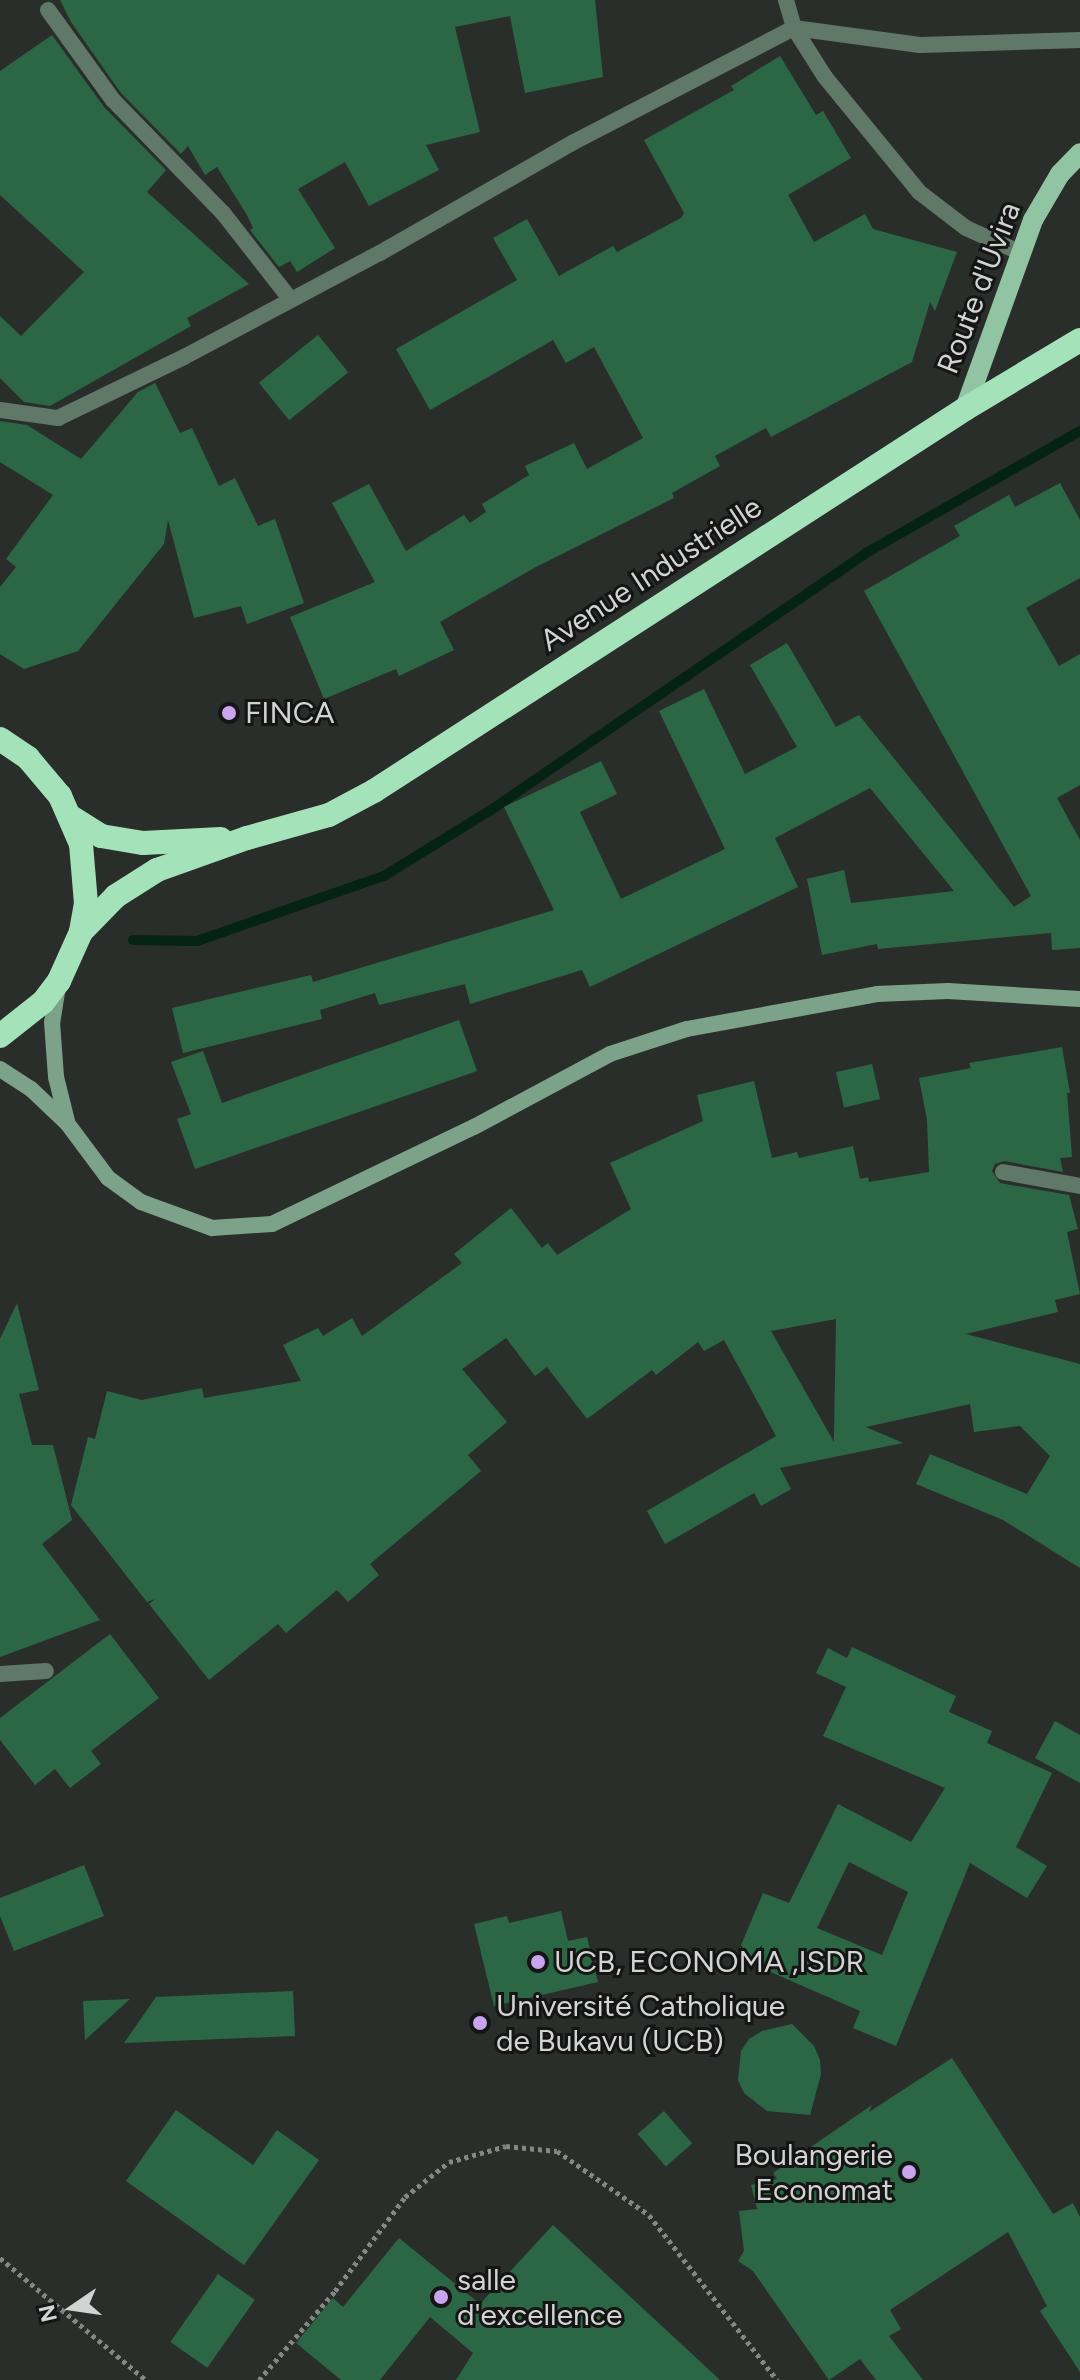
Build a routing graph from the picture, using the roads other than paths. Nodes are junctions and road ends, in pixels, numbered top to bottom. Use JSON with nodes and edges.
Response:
{"nodes":[{"id":1,"x":786,"y":0,"type":"edge"},
{"id":2,"x":48,"y":10,"type":"dead end"},
{"id":3,"x":794,"y":28,"type":"junction"},
{"id":4,"x":1080,"y":40,"type":"edge"},
{"id":5,"x":1080,"y":153,"type":"edge"},
{"id":6,"x":1021,"y":253,"type":"junction"},
{"id":7,"x":291,"y":300,"type":"junction"},
{"id":8,"x":1080,"y":340,"type":"edge"},
{"id":9,"x":965,"y":409,"type":"junction"},
{"id":10,"x":0,"y":410,"type":"edge"},
{"id":11,"x":3,"y":739,"type":"edge"},
{"id":12,"x":71,"y":817,"type":"junction"},
{"id":13,"x":247,"y":838,"type":"junction"},
{"id":14,"x":81,"y":932,"type":"junction"},
{"id":15,"x":59,"y":981,"type":"junction"},
{"id":16,"x":1080,"y":999,"type":"edge"},
{"id":17,"x":0,"y":1036,"type":"edge"},
{"id":18,"x":0,"y":1069,"type":"edge"},
{"id":19,"x":67,"y":1123,"type":"junction"},
{"id":20,"x":1003,"y":1172,"type":"dead end"},
{"id":21,"x":1080,"y":1186,"type":"edge"},
{"id":22,"x":46,"y":1671,"type":"dead end"},
{"id":23,"x":0,"y":1674,"type":"edge"}],
"edges":[{"from":1,"to":3,"type":"street"},
{"from":2,"to":7,"type":"street"},
{"from":3,"to":4,"type":"street"},
{"from":3,"to":6,"type":"street"},
{"from":3,"to":7,"type":"street"},
{"from":5,"to":6,"type":"main road","name":"Route d'Uvira"},
{"from":6,"to":9,"type":"main road","name":"Route d'Uvira"},
{"from":7,"to":10,"type":"street"},
{"from":8,"to":9,"type":"highway","name":"Avenue Industrielle"},
{"from":9,"to":13,"type":"highway","name":"Avenue Industrielle"},
{"from":11,"to":12,"type":"highway"},
{"from":12,"to":13,"type":"highway","name":"Avenue Industrielle"},
{"from":12,"to":14,"type":"highway"},
{"from":13,"to":14,"type":"highway","name":"Avenue Industrielle"},
{"from":14,"to":15,"type":"highway"},
{"from":15,"to":17,"type":"highway"},
{"from":15,"to":19,"type":"street"},
{"from":16,"to":19,"type":"street"},
{"from":18,"to":19,"type":"street"},
{"from":20,"to":21,"type":"street"},
{"from":22,"to":23,"type":"street"}]}
